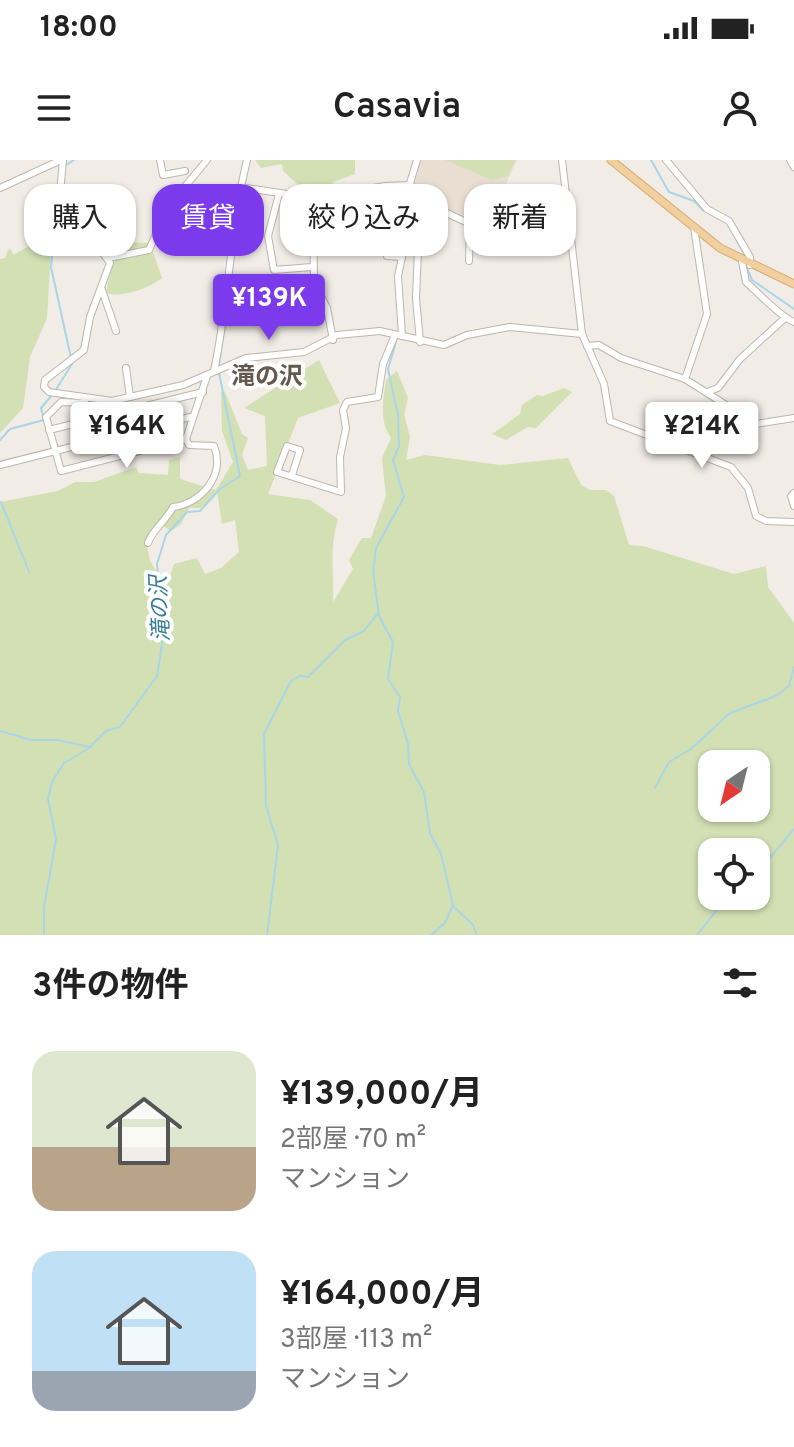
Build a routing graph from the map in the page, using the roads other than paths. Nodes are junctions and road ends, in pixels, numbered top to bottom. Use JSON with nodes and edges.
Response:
{"nodes":[{"id":1,"x":62,"y":160,"type":"edge"},
{"id":2,"x":160,"y":160,"type":"edge"},
{"id":3,"x":182,"y":160,"type":"edge"},
{"id":4,"x":207,"y":160,"type":"edge"},
{"id":5,"x":247,"y":160,"type":"edge"},
{"id":6,"x":417,"y":160,"type":"edge"},
{"id":7,"x":562,"y":160,"type":"edge"},
{"id":8,"x":611,"y":160,"type":"edge"},
{"id":9,"x":666,"y":160,"type":"edge"},
{"id":10,"x":790,"y":160,"type":"edge"},
{"id":11,"x":794,"y":167,"type":"edge"},
{"id":12,"x":185,"y":171,"type":"junction"},
{"id":13,"x":188,"y":179,"type":"junction"},
{"id":14,"x":185,"y":184,"type":"edge"},
{"id":15,"x":241,"y":184,"type":"edge"},
{"id":16,"x":411,"y":184,"type":"edge"},
{"id":17,"x":0,"y":188,"type":"edge"},
{"id":18,"x":264,"y":191,"type":"edge"},
{"id":19,"x":279,"y":194,"type":"joint"},
{"id":20,"x":448,"y":214,"type":"edge"},
{"id":21,"x":694,"y":227,"type":"junction"},
{"id":22,"x":152,"y":244,"type":"edge"},
{"id":23,"x":230,"y":256,"type":"edge"},
{"id":24,"x":312,"y":256,"type":"edge"},
{"id":25,"x":387,"y":256,"type":"dead end"},
{"id":26,"x":418,"y":256,"type":"edge"},
{"id":27,"x":402,"y":257,"type":"joint"},
{"id":28,"x":108,"y":258,"type":"junction"},
{"id":29,"x":469,"y":261,"type":"dead end"},
{"id":30,"x":746,"y":263,"type":"junction"},
{"id":31,"x":312,"y":267,"type":"junction"},
{"id":32,"x":794,"y":284,"type":"edge"},
{"id":33,"x":102,"y":290,"type":"junction"},
{"id":34,"x":785,"y":318,"type":"junction"},
{"id":35,"x":794,"y":322,"type":"edge"},
{"id":36,"x":116,"y":331,"type":"dead end"},
{"id":37,"x":582,"y":334,"type":"junction"},
{"id":38,"x":399,"y":336,"type":"junction"},
{"id":39,"x":333,"y":340,"type":"junction"},
{"id":40,"x":420,"y":342,"type":"junction"},
{"id":41,"x":587,"y":346,"type":"junction"},
{"id":42,"x":126,"y":368,"type":"dead end"},
{"id":43,"x":211,"y":373,"type":"junction"},
{"id":44,"x":685,"y":379,"type":"junction"},
{"id":45,"x":203,"y":392,"type":"junction"},
{"id":46,"x":707,"y":392,"type":"junction"},
{"id":47,"x":130,"y":397,"type":"junction"},
{"id":48,"x":86,"y":399,"type":"junction"},
{"id":49,"x":190,"y":417,"type":"junction"},
{"id":50,"x":794,"y":418,"type":"edge"},
{"id":51,"x":49,"y":430,"type":"junction"},
{"id":52,"x":186,"y":439,"type":"junction"},
{"id":53,"x":54,"y":451,"type":"junction"},
{"id":54,"x":0,"y":465,"type":"edge"},
{"id":55,"x":292,"y":475,"type":"junction"},
{"id":56,"x":794,"y":493,"type":"edge"},
{"id":57,"x":794,"y":506,"type":"edge"},
{"id":58,"x":794,"y":522,"type":"edge"},
{"id":59,"x":148,"y":543,"type":"dead end"}],
"edges":[{"from":1,"to":17,"type":"street"},
{"from":1,"to":28,"type":"street"},
{"from":2,"to":12,"type":"street"},
{"from":3,"to":12,"type":"street"},
{"from":4,"to":13,"type":"street"},
{"from":5,"to":15,"type":"street"},
{"from":6,"to":16,"type":"street"},
{"from":7,"to":37,"type":"street"},
{"from":8,"to":21,"type":"main road"},
{"from":9,"to":30,"type":"street"},
{"from":10,"to":11,"type":"street"},
{"from":12,"to":13,"type":"street"},
{"from":13,"to":14,"type":"street"},
{"from":18,"to":19,"type":"street"},
{"from":19,"to":31,"type":"street"},
{"from":20,"to":29,"type":"street"},
{"from":21,"to":30,"type":"main road"},
{"from":21,"to":44,"type":"street"},
{"from":22,"to":28,"type":"street"},
{"from":23,"to":43,"type":"street"},
{"from":24,"to":31,"type":"street"},
{"from":25,"to":27,"type":"street"},
{"from":26,"to":40,"type":"street"},
{"from":27,"to":38,"type":"street"},
{"from":28,"to":33,"type":"street"},
{"from":30,"to":32,"type":"main road"},
{"from":30,"to":34,"type":"street"},
{"from":31,"to":39,"type":"street"},
{"from":33,"to":36,"type":"street"},
{"from":33,"to":48,"type":"street"},
{"from":34,"to":35,"type":"street"},
{"from":34,"to":46,"type":"street"},
{"from":37,"to":40,"type":"street"},
{"from":37,"to":41,"type":"street"},
{"from":38,"to":39,"type":"street"},
{"from":38,"to":40,"type":"street"},
{"from":38,"to":55,"type":"street"},
{"from":39,"to":43,"type":"street"},
{"from":41,"to":44,"type":"street"},
{"from":41,"to":58,"type":"street"},
{"from":42,"to":47,"type":"street"},
{"from":43,"to":45,"type":"street"},
{"from":43,"to":47,"type":"street"},
{"from":44,"to":46,"type":"street"},
{"from":45,"to":49,"type":"street"},
{"from":45,"to":51,"type":"street"},
{"from":46,"to":50,"type":"street"},
{"from":47,"to":48,"type":"street"},
{"from":48,"to":51,"type":"street"},
{"from":49,"to":52,"type":"street"},
{"from":49,"to":53,"type":"street"},
{"from":51,"to":53,"type":"street"},
{"from":52,"to":53,"type":"street"},
{"from":52,"to":59,"type":"street"},
{"from":53,"to":54,"type":"street"},
{"from":55,"to":55,"type":"street"},
{"from":56,"to":57,"type":"street"}]}
